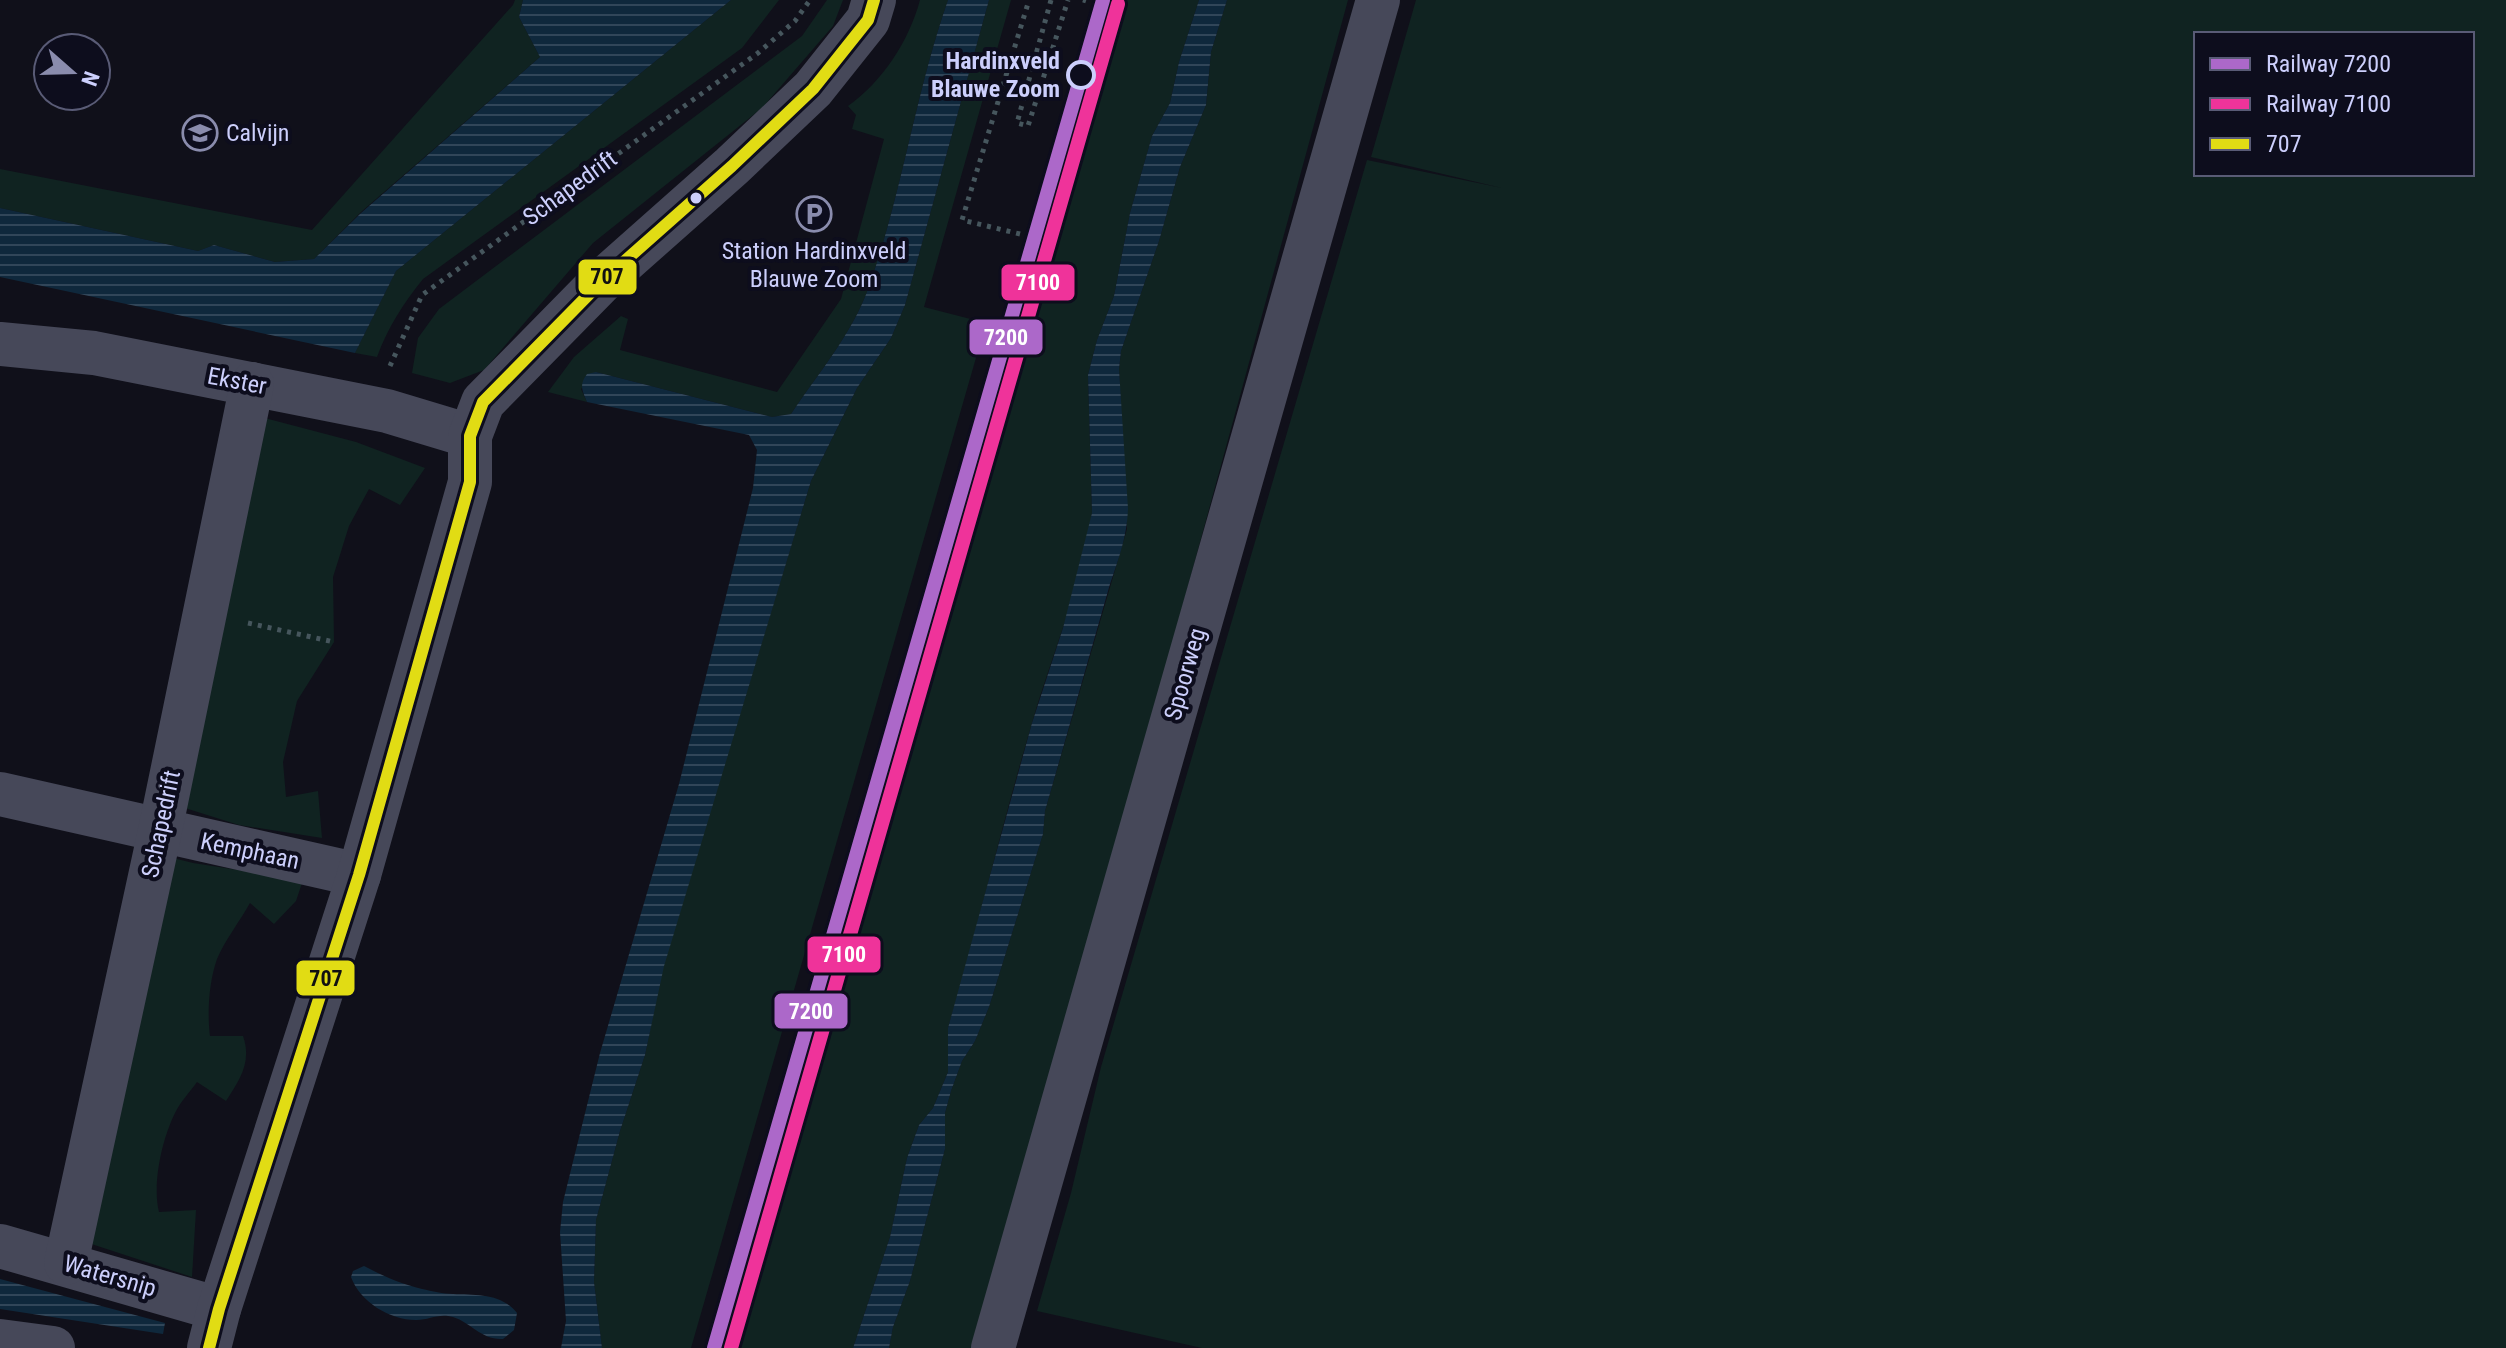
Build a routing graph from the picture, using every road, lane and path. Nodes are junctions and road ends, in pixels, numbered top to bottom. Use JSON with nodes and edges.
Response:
{"nodes":[{"id":1,"x":810,"y":0,"type":"edge"},
{"id":2,"x":874,"y":0,"type":"edge"},
{"id":3,"x":1029,"y":0,"type":"edge"},
{"id":4,"x":1051,"y":0,"type":"edge"},
{"id":5,"x":1068,"y":0,"type":"edge"},
{"id":6,"x":1378,"y":0,"type":"edge"},
{"id":7,"x":1020,"y":234,"type":"dead end"},
{"id":8,"x":0,"y":344,"type":"edge"},
{"id":9,"x":252,"y":384,"type":"junction"},
{"id":10,"x":387,"y":411,"type":"junction"},
{"id":11,"x":470,"y":436,"type":"junction"},
{"id":12,"x":204,"y":613,"type":"junction"},
{"id":13,"x":334,"y":642,"type":"dead end"},
{"id":14,"x":0,"y":794,"type":"edge"},
{"id":15,"x":160,"y":831,"type":"junction"},
{"id":16,"x":359,"y":875,"type":"junction"},
{"id":17,"x":0,"y":1246,"type":"edge"},
{"id":18,"x":66,"y":1263,"type":"junction"},
{"id":19,"x":214,"y":1328,"type":"edge"},
{"id":20,"x":0,"y":1341,"type":"edge"},
{"id":21,"x":45,"y":1348,"type":"edge"},
{"id":22,"x":53,"y":1348,"type":"edge"},
{"id":23,"x":993,"y":1348,"type":"edge"}],
"edges":[{"from":1,"to":10,"type":"path","name":"Schapedrift"},
{"from":2,"to":11,"type":"street"},
{"from":3,"to":7,"type":"path"},
{"from":4,"to":5,"type":"path"},
{"from":6,"to":23,"type":"street","name":"Spoorweg"},
{"from":8,"to":9,"type":"street","name":"Ekster"},
{"from":9,"to":10,"type":"street","name":"Ekster"},
{"from":9,"to":12,"type":"street","name":"Schapedrift"},
{"from":10,"to":11,"type":"street","name":"Ekster"},
{"from":11,"to":16,"type":"street"},
{"from":12,"to":13,"type":"path"},
{"from":12,"to":15,"type":"street","name":"Schapedrift"},
{"from":14,"to":15,"type":"street","name":"Kemphaan"},
{"from":15,"to":16,"type":"street","name":"Kemphaan"},
{"from":15,"to":18,"type":"street","name":"Schapedrift"},
{"from":16,"to":19,"type":"street"},
{"from":17,"to":18,"type":"street","name":"Watersnip"},
{"from":18,"to":19,"type":"street","name":"Watersnip"},
{"from":20,"to":21,"type":"street"},
{"from":21,"to":22,"type":"street"}]}
